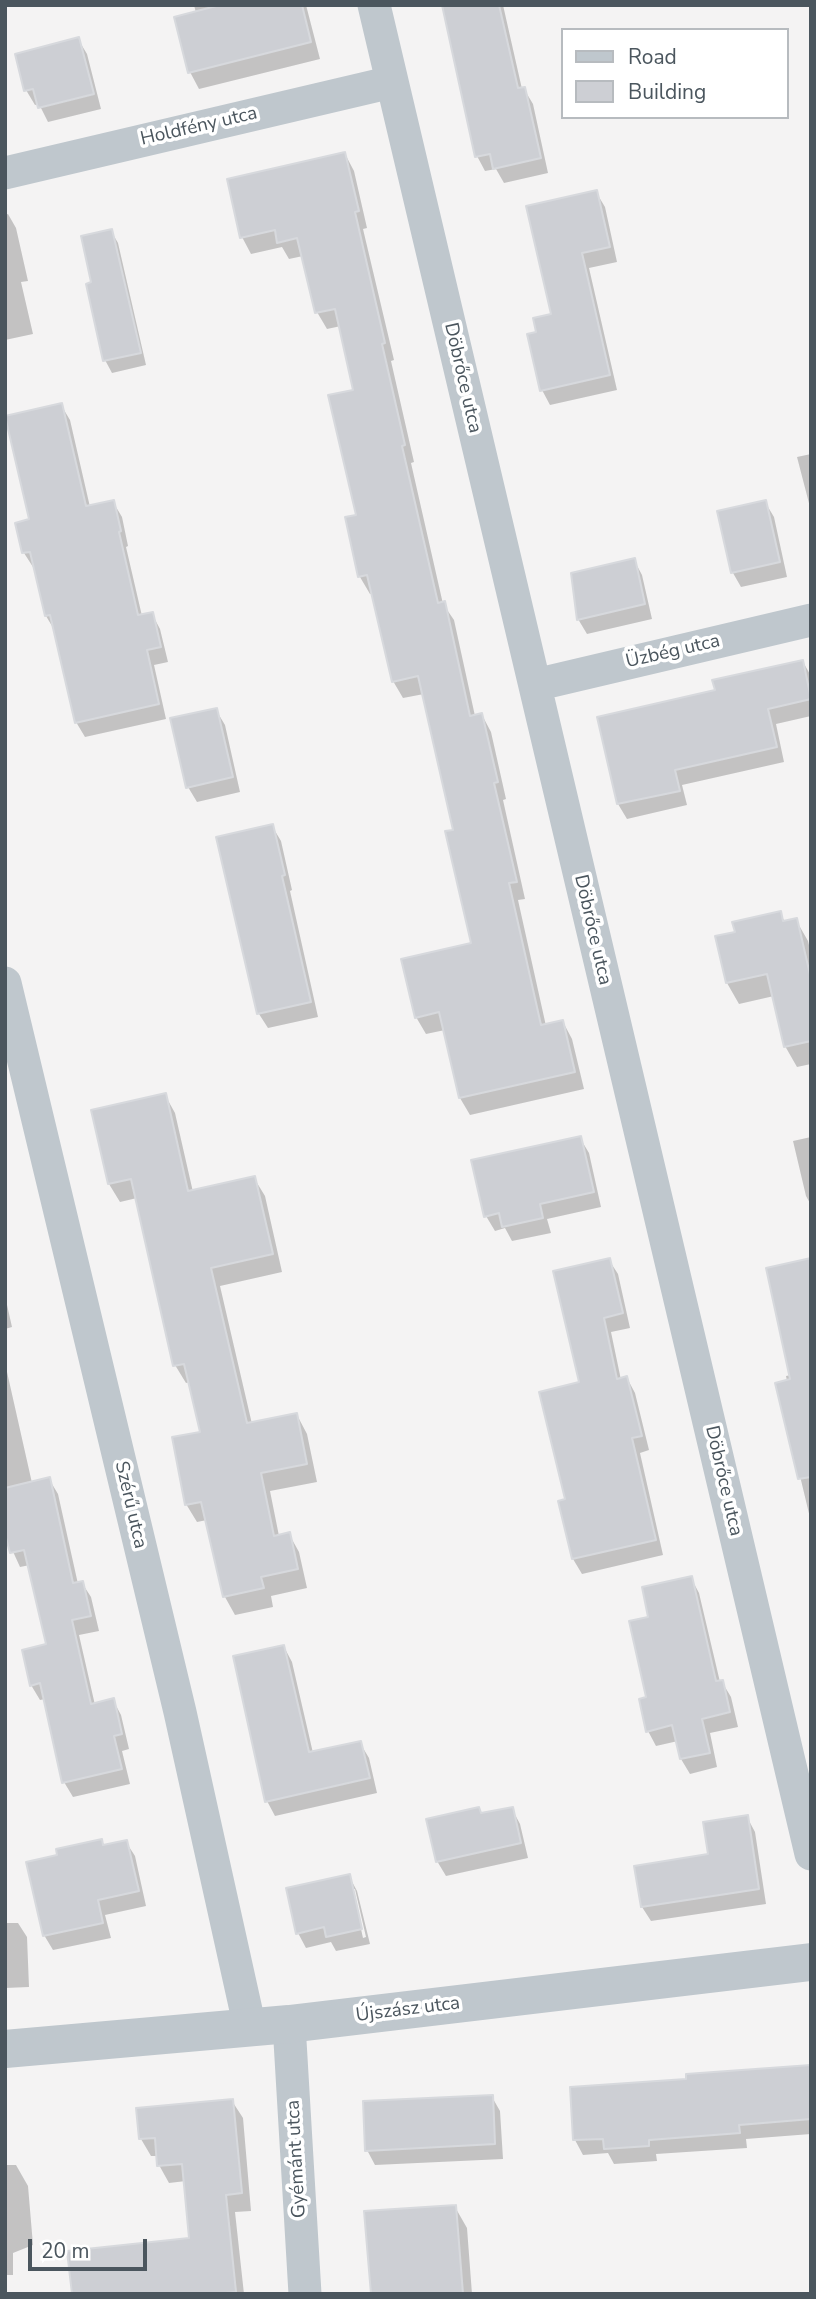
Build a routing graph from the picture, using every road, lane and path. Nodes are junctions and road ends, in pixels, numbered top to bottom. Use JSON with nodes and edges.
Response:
{"nodes":[{"id":1,"x":374,"y":5,"type":"edge"},
{"id":2,"x":392,"y":82,"type":"junction"},
{"id":3,"x":5,"y":173,"type":"edge"},
{"id":4,"x":811,"y":620,"type":"edge"},
{"id":5,"x":534,"y":685,"type":"junction"},
{"id":6,"x":5,"y":983,"type":"edge"},
{"id":7,"x":811,"y":1854,"type":"edge"},
{"id":8,"x":811,"y":1962,"type":"edge"},
{"id":9,"x":289,"y":2024,"type":"junction"},
{"id":10,"x":250,"y":2028,"type":"junction"},
{"id":11,"x":5,"y":2049,"type":"edge"},
{"id":12,"x":305,"y":2294,"type":"edge"}],
"edges":[{"from":1,"to":2,"type":"street","name":"Döbrőce utca"},
{"from":2,"to":3,"type":"street","name":"Holdfény utca"},
{"from":2,"to":5,"type":"street","name":"Döbrőce utca"},
{"from":4,"to":5,"type":"street","name":"Üzbég utca"},
{"from":5,"to":7,"type":"street","name":"Döbrőce utca"},
{"from":6,"to":10,"type":"street","name":"Szérű utca"},
{"from":8,"to":9,"type":"street","name":"Újszász utca"},
{"from":9,"to":10,"type":"street","name":"Újszász utca"},
{"from":9,"to":12,"type":"street","name":"Gyémánt utca"},
{"from":10,"to":11,"type":"street","name":"Újszász utca"}]}
